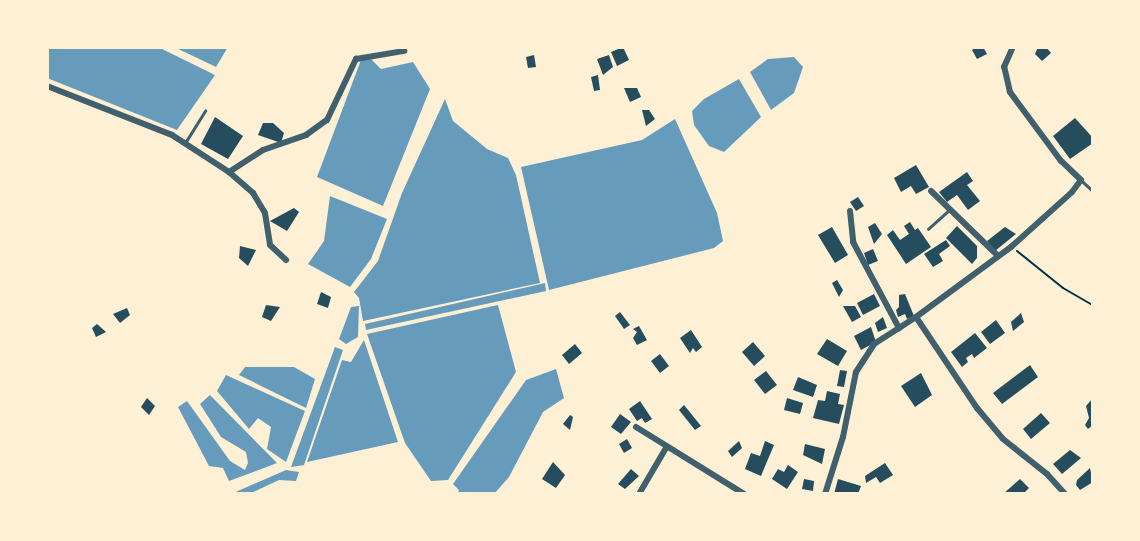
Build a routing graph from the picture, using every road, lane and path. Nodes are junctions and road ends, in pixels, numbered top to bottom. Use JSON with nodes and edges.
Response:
{"nodes":[{"id":1,"x":1013,"y":47,"type":"edge"},
{"id":2,"x":404,"y":51,"type":"dead end"},
{"id":3,"x":47,"y":86,"type":"edge"},
{"id":4,"x":205,"y":111,"type":"dead end"},
{"id":5,"x":185,"y":144,"type":"junction"},
{"id":6,"x":229,"y":172,"type":"junction"},
{"id":7,"x":1081,"y":180,"type":"junction"},
{"id":8,"x":931,"y":191,"type":"dead end"},
{"id":9,"x":1093,"y":191,"type":"edge"},
{"id":10,"x":949,"y":210,"type":"junction"},
{"id":11,"x":850,"y":211,"type":"dead end"},
{"id":12,"x":928,"y":229,"type":"dead end"},
{"id":13,"x":1011,"y":247,"type":"junction"},
{"id":14,"x":998,"y":256,"type":"junction"},
{"id":15,"x":286,"y":260,"type":"dead end"},
{"id":16,"x":1093,"y":305,"type":"edge"},
{"id":17,"x":916,"y":317,"type":"junction"},
{"id":18,"x":899,"y":328,"type":"junction"},
{"id":19,"x":636,"y":427,"type":"dead end"},
{"id":20,"x":666,"y":448,"type":"junction"},
{"id":21,"x":639,"y":494,"type":"edge"},
{"id":22,"x":744,"y":494,"type":"edge"},
{"id":23,"x":825,"y":494,"type":"edge"},
{"id":24,"x":1065,"y":494,"type":"edge"}],
"edges":[{"from":1,"to":7,"type":"street"},
{"from":2,"to":6,"type":"street"},
{"from":3,"to":5,"type":"street"},
{"from":4,"to":5,"type":"lane"},
{"from":5,"to":6,"type":"street"},
{"from":6,"to":15,"type":"street"},
{"from":7,"to":9,"type":"lane"},
{"from":7,"to":13,"type":"street"},
{"from":8,"to":10,"type":"street"},
{"from":10,"to":12,"type":"lane"},
{"from":10,"to":14,"type":"street"},
{"from":11,"to":18,"type":"street"},
{"from":13,"to":14,"type":"street"},
{"from":13,"to":16,"type":"path"},
{"from":14,"to":17,"type":"street"},
{"from":17,"to":18,"type":"street"},
{"from":17,"to":24,"type":"street"},
{"from":18,"to":23,"type":"street"},
{"from":19,"to":20,"type":"street"},
{"from":20,"to":21,"type":"street"},
{"from":20,"to":22,"type":"street"}]}
